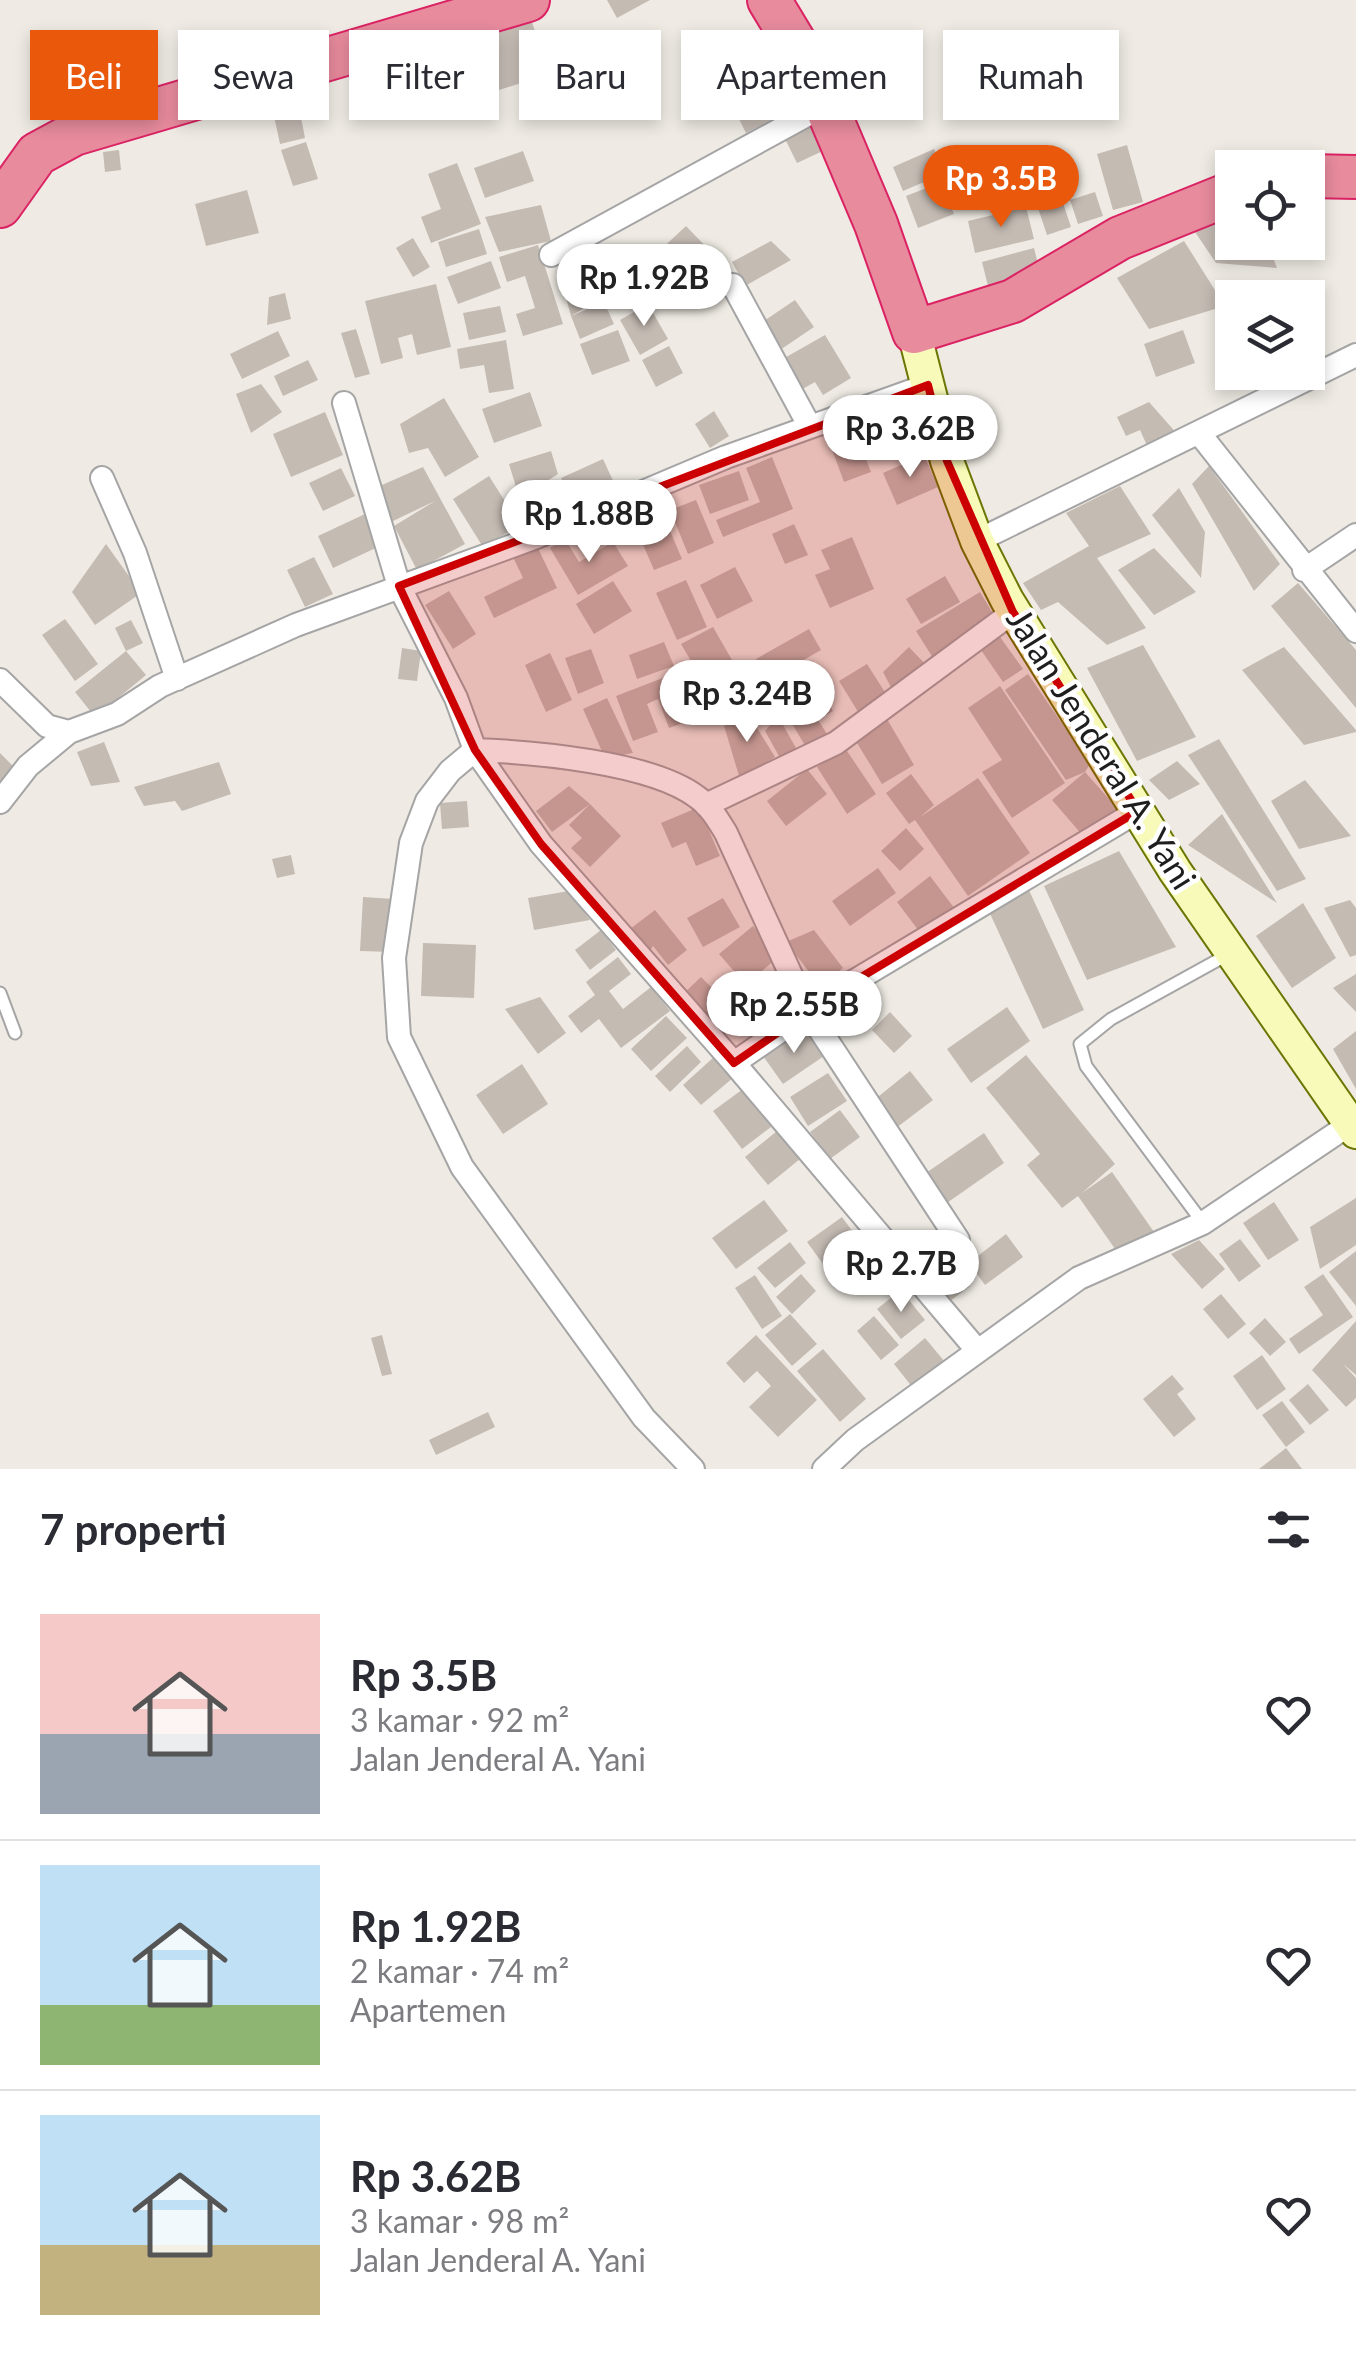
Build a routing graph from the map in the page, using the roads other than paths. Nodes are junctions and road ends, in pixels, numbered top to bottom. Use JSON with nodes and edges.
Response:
{"nodes":[{"id":1,"x":528,"y":0,"type":"edge"},
{"id":2,"x":773,"y":5,"type":"edge"},
{"id":3,"x":787,"y":30,"type":"edge"},
{"id":4,"x":764,"y":120,"type":"edge"},
{"id":5,"x":832,"y":120,"type":"edge"},
{"id":6,"x":1325,"y":176,"type":"edge"},
{"id":7,"x":1356,"y":177,"type":"edge"},
{"id":8,"x":1215,"y":200,"type":"edge"},
{"id":9,"x":0,"y":206,"type":"edge"},
{"id":10,"x":551,"y":255,"type":"dead end"},
{"id":11,"x":734,"y":285,"type":"dead end"},
{"id":12,"x":914,"y":332,"type":"junction"},
{"id":13,"x":1356,"y":355,"type":"edge"},
{"id":14,"x":928,"y":386,"type":"junction"},
{"id":15,"x":344,"y":403,"type":"dead end"},
{"id":16,"x":810,"y":427,"type":"junction"},
{"id":17,"x":1199,"y":433,"type":"junction"},
{"id":18,"x":102,"y":478,"type":"dead end"},
{"id":19,"x":1356,"y":536,"type":"edge"},
{"id":20,"x":977,"y":541,"type":"junction"},
{"id":21,"x":1304,"y":570,"type":"junction"},
{"id":22,"x":398,"y":586,"type":"junction"},
{"id":23,"x":1014,"y":612,"type":"junction"},
{"id":24,"x":1356,"y":631,"type":"edge"},
{"id":25,"x":177,"y":678,"type":"junction"},
{"id":26,"x":0,"y":680,"type":"edge"},
{"id":27,"x":69,"y":732,"type":"junction"},
{"id":28,"x":474,"y":750,"type":"junction"},
{"id":29,"x":0,"y":802,"type":"edge"},
{"id":30,"x":706,"y":805,"type":"junction"},
{"id":31,"x":1138,"y":812,"type":"junction"},
{"id":32,"x":1232,"y":952,"type":"junction"},
{"id":33,"x":0,"y":992,"type":"edge"},
{"id":34,"x":807,"y":1010,"type":"junction"},
{"id":35,"x":15,"y":1033,"type":"dead end"},
{"id":36,"x":734,"y":1063,"type":"junction"},
{"id":37,"x":1354,"y":1125,"type":"edge"},
{"id":38,"x":1203,"y":1223,"type":"junction"},
{"id":39,"x":958,"y":1240,"type":"dead end"},
{"id":40,"x":976,"y":1350,"type":"junction"},
{"id":41,"x":693,"y":1469,"type":"edge"},
{"id":42,"x":824,"y":1469,"type":"edge"}],
"edges":[{"from":1,"to":9,"type":"highway"},
{"from":2,"to":3,"type":"highway"},
{"from":4,"to":10,"type":"street"},
{"from":5,"to":12,"type":"highway"},
{"from":6,"to":7,"type":"highway"},
{"from":8,"to":12,"type":"highway"},
{"from":11,"to":16,"type":"street"},
{"from":12,"to":14,"type":"main road","name":"Jalan Jenderal A. Yani"},
{"from":13,"to":17,"type":"street"},
{"from":14,"to":16,"type":"street"},
{"from":14,"to":20,"type":"main road","name":"Jalan Jenderal A. Yani"},
{"from":15,"to":22,"type":"street"},
{"from":16,"to":22,"type":"street"},
{"from":17,"to":20,"type":"street"},
{"from":17,"to":21,"type":"street"},
{"from":18,"to":25,"type":"street"},
{"from":19,"to":21,"type":"street"},
{"from":20,"to":23,"type":"main road","name":"Jalan Jenderal A. Yani"},
{"from":21,"to":24,"type":"street"},
{"from":22,"to":25,"type":"street"},
{"from":22,"to":28,"type":"street"},
{"from":23,"to":30,"type":"street"},
{"from":23,"to":31,"type":"main road","name":"Jalan Jenderal A. Yani"},
{"from":25,"to":27,"type":"street"},
{"from":26,"to":27,"type":"street"},
{"from":27,"to":29,"type":"street"},
{"from":28,"to":30,"type":"street"},
{"from":28,"to":36,"type":"street"},
{"from":28,"to":41,"type":"street"},
{"from":30,"to":34,"type":"street"},
{"from":31,"to":32,"type":"main road","name":"Jalan Jenderal A. Yani"},
{"from":31,"to":34,"type":"street"},
{"from":32,"to":37,"type":"main road","name":"Jalan Jenderal A. Yani"},
{"from":32,"to":38,"type":"lane"},
{"from":33,"to":35,"type":"lane"},
{"from":34,"to":36,"type":"street"},
{"from":34,"to":39,"type":"street"},
{"from":36,"to":40,"type":"street"},
{"from":37,"to":38,"type":"street"},
{"from":38,"to":40,"type":"street"},
{"from":40,"to":42,"type":"street"}]}
